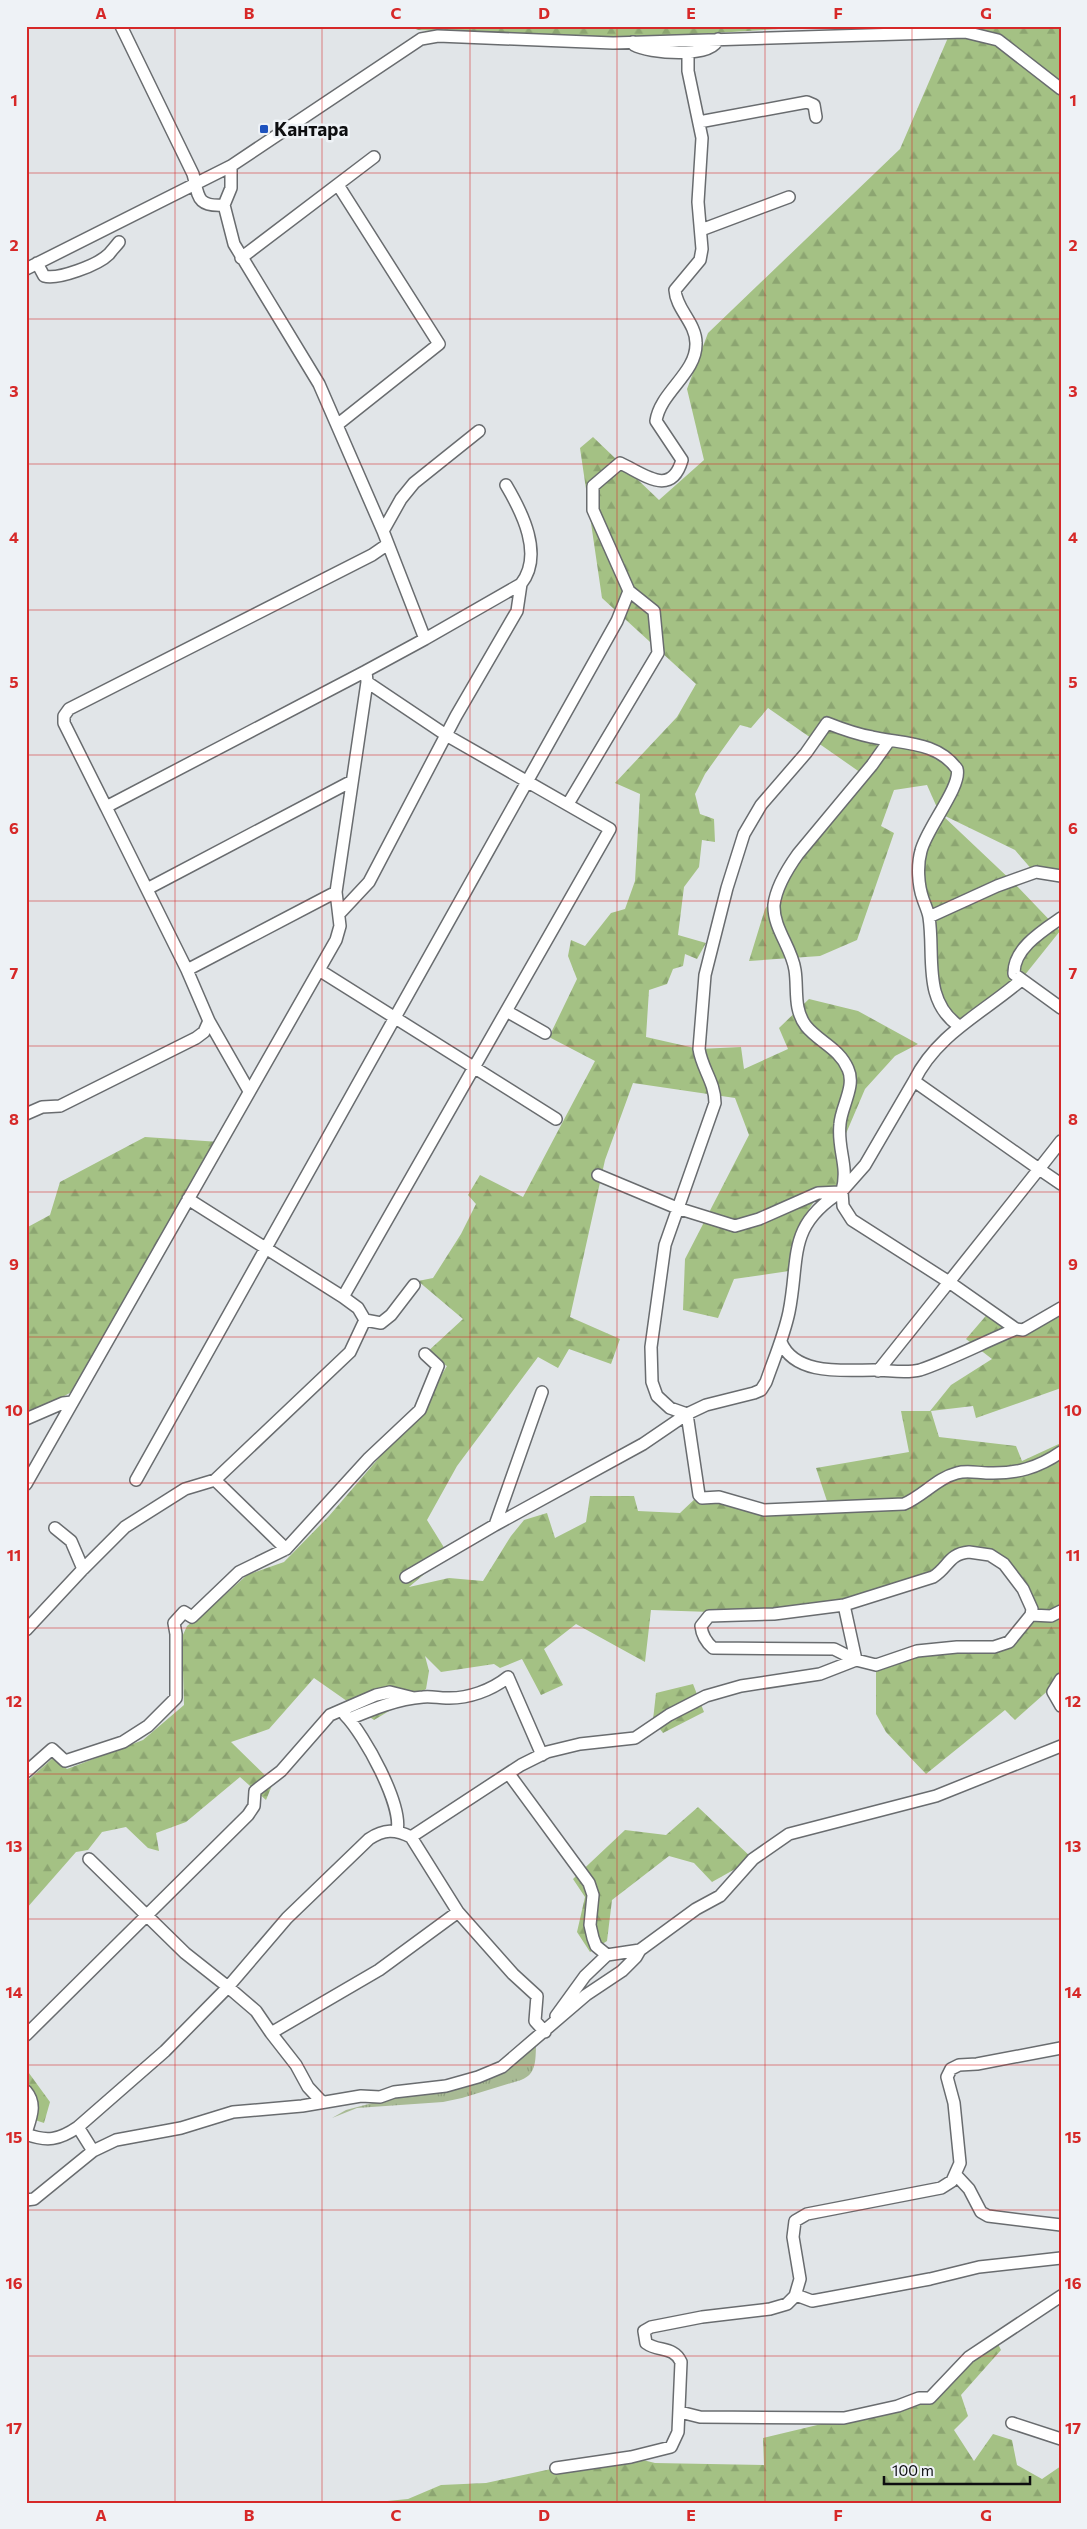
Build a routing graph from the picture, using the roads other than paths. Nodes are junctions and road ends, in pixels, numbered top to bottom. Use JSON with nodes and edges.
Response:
{"nodes":[{"id":1,"x":121,"y":26,"type":"edge"},
{"id":2,"x":718,"y":39,"type":"junction"},
{"id":3,"x":633,"y":42,"type":"junction"},
{"id":4,"x":688,"y":53,"type":"junction"},
{"id":5,"x":1061,"y":89,"type":"edge"},
{"id":6,"x":816,"y":117,"type":"dead end"},
{"id":7,"x":699,"y":122,"type":"junction"},
{"id":8,"x":374,"y":157,"type":"dead end"},
{"id":9,"x":231,"y":166,"type":"junction"},
{"id":10,"x":195,"y":182,"type":"junction"},
{"id":11,"x":338,"y":185,"type":"junction"},
{"id":12,"x":789,"y":197,"type":"dead end"},
{"id":13,"x":224,"y":205,"type":"junction"},
{"id":14,"x":701,"y":230,"type":"junction"},
{"id":15,"x":119,"y":242,"type":"dead end"},
{"id":16,"x":241,"y":258,"type":"junction"},
{"id":17,"x":31,"y":266,"type":"edge"},
{"id":18,"x":337,"y":425,"type":"junction"},
{"id":19,"x":479,"y":432,"type":"dead end"},
{"id":20,"x":506,"y":486,"type":"dead end"},
{"id":21,"x":384,"y":532,"type":"junction"},
{"id":22,"x":388,"y":544,"type":"junction"},
{"id":23,"x":521,"y":584,"type":"junction"},
{"id":24,"x":629,"y":591,"type":"junction"},
{"id":25,"x":425,"y":639,"type":"junction"},
{"id":26,"x":366,"y":677,"type":"junction"},
{"id":27,"x":446,"y":735,"type":"junction"},
{"id":28,"x":889,"y":741,"type":"junction"},
{"id":29,"x":352,"y":781,"type":"junction"},
{"id":30,"x":528,"y":782,"type":"junction"},
{"id":31,"x":568,"y":804,"type":"junction"},
{"id":32,"x":106,"y":807,"type":"junction"},
{"id":33,"x":1061,"y":876,"type":"edge"},
{"id":34,"x":147,"y":889,"type":"junction"},
{"id":35,"x":336,"y":892,"type":"junction"},
{"id":36,"x":340,"y":913,"type":"junction"},
{"id":37,"x":929,"y":917,"type":"junction"},
{"id":38,"x":1061,"y":918,"type":"edge"},
{"id":39,"x":187,"y":970,"type":"junction"},
{"id":40,"x":319,"y":970,"type":"junction"},
{"id":41,"x":1020,"y":981,"type":"junction"},
{"id":42,"x":1061,"y":1008,"type":"edge"},
{"id":43,"x":508,"y":1012,"type":"junction"},
{"id":44,"x":395,"y":1019,"type":"junction"},
{"id":45,"x":209,"y":1021,"type":"junction"},
{"id":46,"x":959,"y":1026,"type":"junction"},
{"id":47,"x":545,"y":1033,"type":"dead end"},
{"id":48,"x":473,"y":1069,"type":"junction"},
{"id":49,"x":914,"y":1081,"type":"junction"},
{"id":50,"x":249,"y":1091,"type":"junction"},
{"id":51,"x":26,"y":1114,"type":"edge"},
{"id":52,"x":556,"y":1119,"type":"dead end"},
{"id":53,"x":1061,"y":1141,"type":"edge"},
{"id":54,"x":1039,"y":1169,"type":"junction"},
{"id":55,"x":598,"y":1176,"type":"dead end"},
{"id":56,"x":1061,"y":1184,"type":"edge"},
{"id":57,"x":842,"y":1191,"type":"junction"},
{"id":58,"x":188,"y":1199,"type":"junction"},
{"id":59,"x":677,"y":1208,"type":"junction"},
{"id":60,"x":265,"y":1249,"type":"junction"},
{"id":61,"x":949,"y":1282,"type":"junction"},
{"id":62,"x":414,"y":1286,"type":"dead end"},
{"id":63,"x":343,"y":1297,"type":"junction"},
{"id":64,"x":1061,"y":1308,"type":"edge"},
{"id":65,"x":365,"y":1320,"type":"junction"},
{"id":66,"x":1016,"y":1329,"type":"junction"},
{"id":67,"x":781,"y":1342,"type":"junction"},
{"id":68,"x":425,"y":1354,"type":"dead end"},
{"id":69,"x":878,"y":1370,"type":"junction"},
{"id":70,"x":542,"y":1392,"type":"dead end"},
{"id":71,"x":72,"y":1402,"type":"junction"},
{"id":72,"x":688,"y":1414,"type":"junction"},
{"id":73,"x":26,"y":1419,"type":"edge"},
{"id":74,"x":1061,"y":1452,"type":"edge"},
{"id":75,"x":136,"y":1480,"type":"dead end"},
{"id":76,"x":215,"y":1480,"type":"junction"},
{"id":77,"x":26,"y":1484,"type":"edge"},
{"id":78,"x":495,"y":1525,"type":"junction"},
{"id":79,"x":55,"y":1528,"type":"dead end"},
{"id":80,"x":286,"y":1549,"type":"junction"},
{"id":81,"x":83,"y":1569,"type":"junction"},
{"id":82,"x":406,"y":1577,"type":"dead end"},
{"id":83,"x":844,"y":1605,"type":"junction"},
{"id":84,"x":1061,"y":1611,"type":"edge"},
{"id":85,"x":1031,"y":1615,"type":"junction"},
{"id":86,"x":26,"y":1630,"type":"edge"},
{"id":87,"x":856,"y":1660,"type":"junction"},
{"id":88,"x":1061,"y":1679,"type":"edge"},
{"id":89,"x":414,"y":1698,"type":"junction"},
{"id":90,"x":1061,"y":1706,"type":"edge"},
{"id":91,"x":330,"y":1715,"type":"junction"},
{"id":92,"x":349,"y":1719,"type":"junction"},
{"id":93,"x":1061,"y":1746,"type":"edge"},
{"id":94,"x":542,"y":1755,"type":"junction"},
{"id":95,"x":26,"y":1772,"type":"edge"},
{"id":96,"x":509,"y":1774,"type":"junction"},
{"id":97,"x":397,"y":1831,"type":"junction"},
{"id":98,"x":412,"y":1837,"type":"junction"},
{"id":99,"x":89,"y":1859,"type":"dead end"},
{"id":100,"x":458,"y":1912,"type":"junction"},
{"id":101,"x":146,"y":1915,"type":"junction"},
{"id":102,"x":640,"y":1950,"type":"junction"},
{"id":103,"x":607,"y":1955,"type":"junction"},
{"id":104,"x":228,"y":1987,"type":"junction"},
{"id":105,"x":549,"y":2028,"type":"junction"},
{"id":106,"x":271,"y":2033,"type":"junction"},
{"id":107,"x":26,"y":2035,"type":"edge"},
{"id":108,"x":1061,"y":2048,"type":"edge"},
{"id":109,"x":26,"y":2091,"type":"edge"},
{"id":110,"x":322,"y":2102,"type":"junction"},
{"id":111,"x":78,"y":2127,"type":"junction"},
{"id":112,"x":27,"y":2129,"type":"edge"},
{"id":113,"x":94,"y":2151,"type":"junction"},
{"id":114,"x":956,"y":2175,"type":"junction"},
{"id":115,"x":29,"y":2197,"type":"edge"},
{"id":116,"x":1061,"y":2225,"type":"edge"},
{"id":117,"x":1061,"y":2258,"type":"edge"},
{"id":118,"x":796,"y":2295,"type":"junction"},
{"id":119,"x":1061,"y":2296,"type":"edge"},
{"id":120,"x":680,"y":2412,"type":"junction"},
{"id":121,"x":1012,"y":2423,"type":"dead end"},
{"id":122,"x":1061,"y":2439,"type":"edge"},
{"id":123,"x":556,"y":2468,"type":"dead end"}],
"edges":[{"from":1,"to":10,"type":"street"},
{"from":2,"to":3,"type":"street"},
{"from":2,"to":4,"type":"street"},
{"from":2,"to":5,"type":"street"},
{"from":3,"to":4,"type":"street"},
{"from":3,"to":9,"type":"street"},
{"from":4,"to":7,"type":"street"},
{"from":6,"to":7,"type":"street"},
{"from":7,"to":14,"type":"street"},
{"from":8,"to":11,"type":"street"},
{"from":9,"to":10,"type":"street"},
{"from":9,"to":13,"type":"street"},
{"from":10,"to":13,"type":"street"},
{"from":10,"to":17,"type":"street"},
{"from":11,"to":16,"type":"street"},
{"from":11,"to":18,"type":"street"},
{"from":12,"to":14,"type":"street"},
{"from":13,"to":16,"type":"street"},
{"from":14,"to":24,"type":"street"},
{"from":15,"to":17,"type":"street"},
{"from":16,"to":18,"type":"street"},
{"from":18,"to":21,"type":"street"},
{"from":19,"to":21,"type":"street"},
{"from":20,"to":23,"type":"street"},
{"from":21,"to":22,"type":"street"},
{"from":22,"to":25,"type":"street"},
{"from":22,"to":32,"type":"street"},
{"from":23,"to":25,"type":"street"},
{"from":23,"to":27,"type":"street"},
{"from":24,"to":30,"type":"street"},
{"from":24,"to":31,"type":"street"},
{"from":25,"to":26,"type":"street"},
{"from":26,"to":27,"type":"street"},
{"from":26,"to":29,"type":"street"},
{"from":26,"to":32,"type":"street"},
{"from":27,"to":30,"type":"street"},
{"from":27,"to":36,"type":"street"},
{"from":28,"to":37,"type":"street"},
{"from":28,"to":57,"type":"street"},
{"from":28,"to":59,"type":"street"},
{"from":29,"to":34,"type":"street"},
{"from":29,"to":35,"type":"street"},
{"from":30,"to":31,"type":"street"},
{"from":30,"to":44,"type":"street"},
{"from":31,"to":43,"type":"street"},
{"from":32,"to":34,"type":"street"},
{"from":33,"to":37,"type":"street"},
{"from":34,"to":39,"type":"street"},
{"from":35,"to":36,"type":"street"},
{"from":35,"to":39,"type":"street"},
{"from":36,"to":40,"type":"street"},
{"from":37,"to":46,"type":"street"},
{"from":38,"to":41,"type":"street"},
{"from":39,"to":45,"type":"street"},
{"from":40,"to":44,"type":"street"},
{"from":40,"to":50,"type":"street"},
{"from":41,"to":42,"type":"street"},
{"from":41,"to":46,"type":"street"},
{"from":43,"to":47,"type":"street"},
{"from":43,"to":48,"type":"street"},
{"from":44,"to":48,"type":"street"},
{"from":44,"to":60,"type":"street"},
{"from":45,"to":50,"type":"street"},
{"from":45,"to":51,"type":"street"},
{"from":46,"to":49,"type":"street"},
{"from":48,"to":52,"type":"street"},
{"from":48,"to":63,"type":"street"},
{"from":49,"to":54,"type":"street"},
{"from":49,"to":57,"type":"street"},
{"from":50,"to":58,"type":"street"},
{"from":53,"to":54,"type":"street"},
{"from":54,"to":56,"type":"street"},
{"from":54,"to":61,"type":"street"},
{"from":55,"to":59,"type":"street"},
{"from":57,"to":59,"type":"street"},
{"from":57,"to":61,"type":"street"},
{"from":57,"to":67,"type":"street"},
{"from":58,"to":60,"type":"street"},
{"from":58,"to":71,"type":"street"},
{"from":59,"to":72,"type":"street"},
{"from":60,"to":63,"type":"street"},
{"from":60,"to":75,"type":"street"},
{"from":61,"to":66,"type":"street"},
{"from":61,"to":69,"type":"street"},
{"from":62,"to":65,"type":"street"},
{"from":63,"to":65,"type":"street"},
{"from":64,"to":66,"type":"street"},
{"from":65,"to":76,"type":"street"},
{"from":66,"to":69,"type":"street"},
{"from":67,"to":69,"type":"street"},
{"from":67,"to":72,"type":"street"},
{"from":68,"to":80,"type":"street"},
{"from":70,"to":78,"type":"street"},
{"from":71,"to":73,"type":"street"},
{"from":71,"to":77,"type":"street"},
{"from":72,"to":74,"type":"street"},
{"from":72,"to":78,"type":"street"},
{"from":76,"to":80,"type":"street"},
{"from":76,"to":81,"type":"street"},
{"from":78,"to":82,"type":"street"},
{"from":79,"to":81,"type":"street"},
{"from":80,"to":95,"type":"street"},
{"from":81,"to":86,"type":"street"},
{"from":83,"to":85,"type":"street"},
{"from":83,"to":87,"type":"street"},
{"from":83,"to":87,"type":"street"},
{"from":84,"to":85,"type":"street"},
{"from":85,"to":87,"type":"street"},
{"from":87,"to":94,"type":"street"},
{"from":88,"to":90,"type":"street"},
{"from":89,"to":91,"type":"street"},
{"from":89,"to":92,"type":"street"},
{"from":89,"to":94,"type":"street"},
{"from":91,"to":92,"type":"street"},
{"from":91,"to":101,"type":"street"},
{"from":92,"to":97,"type":"street"},
{"from":93,"to":102,"type":"street"},
{"from":94,"to":96,"type":"street"},
{"from":96,"to":98,"type":"street"},
{"from":96,"to":103,"type":"street"},
{"from":97,"to":98,"type":"street"},
{"from":97,"to":104,"type":"street"},
{"from":98,"to":100,"type":"street"},
{"from":99,"to":101,"type":"street"},
{"from":100,"to":105,"type":"street"},
{"from":100,"to":106,"type":"street"},
{"from":101,"to":104,"type":"street"},
{"from":101,"to":107,"type":"street"},
{"from":102,"to":103,"type":"street"},
{"from":102,"to":105,"type":"street"},
{"from":103,"to":105,"type":"street"},
{"from":104,"to":106,"type":"street"},
{"from":104,"to":111,"type":"street"},
{"from":105,"to":110,"type":"street"},
{"from":106,"to":110,"type":"street"},
{"from":108,"to":114,"type":"street"},
{"from":109,"to":112,"type":"street"},
{"from":110,"to":113,"type":"street"},
{"from":111,"to":112,"type":"street"},
{"from":111,"to":113,"type":"street"},
{"from":113,"to":115,"type":"street"},
{"from":114,"to":116,"type":"street"},
{"from":114,"to":118,"type":"street"},
{"from":117,"to":118,"type":"street"},
{"from":118,"to":120,"type":"street"},
{"from":119,"to":120,"type":"street"},
{"from":120,"to":123,"type":"street"},
{"from":121,"to":122,"type":"street"}]}
